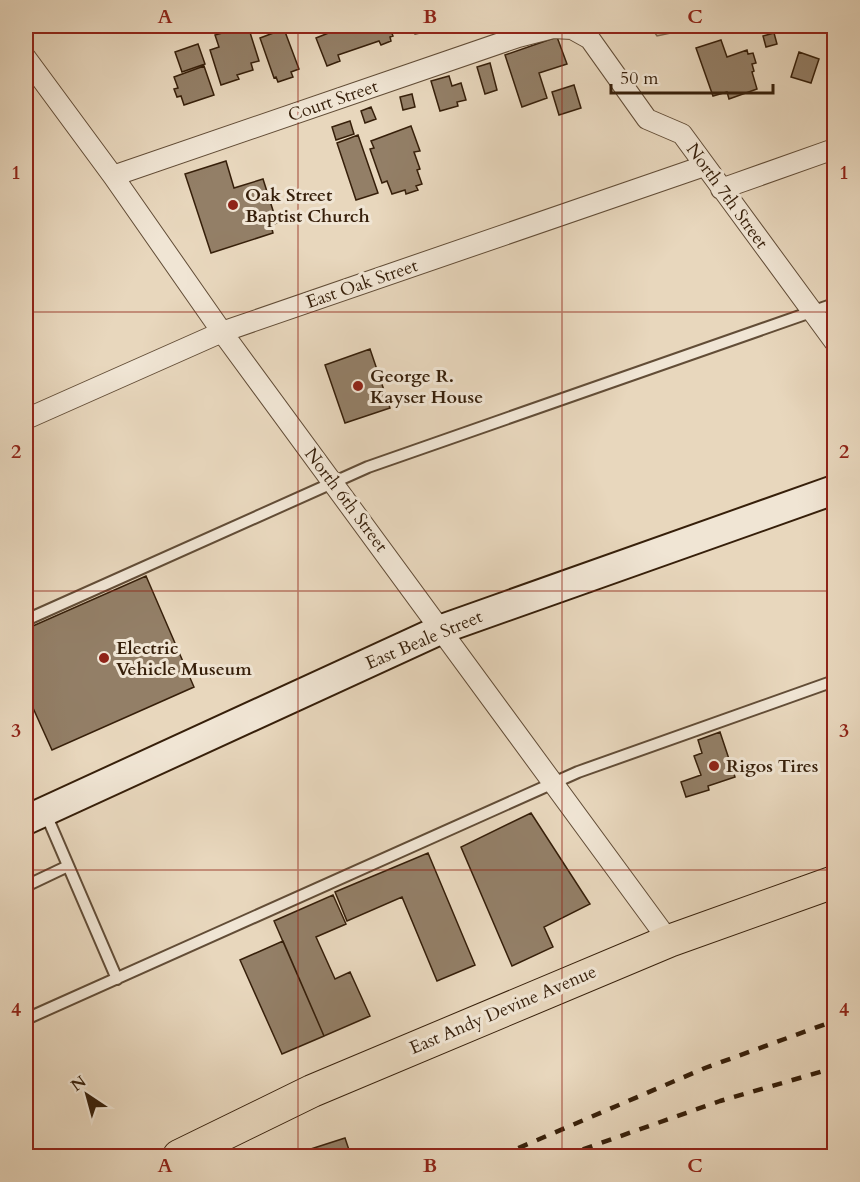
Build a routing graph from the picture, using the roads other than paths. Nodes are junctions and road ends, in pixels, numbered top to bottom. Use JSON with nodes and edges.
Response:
{"nodes":[{"id":1,"x":553,"y":28,"type":"joint"},
{"id":2,"x":26,"y":58,"type":"edge"},
{"id":3,"x":834,"y":149,"type":"edge"},
{"id":4,"x":704,"y":166,"type":"junction"},
{"id":5,"x":114,"y":176,"type":"junction"},
{"id":6,"x":721,"y":189,"type":"junction"},
{"id":7,"x":834,"y":304,"type":"edge"},
{"id":8,"x":812,"y":311,"type":"junction"},
{"id":9,"x":222,"y":332,"type":"junction"},
{"id":10,"x":834,"y":341,"type":"edge"},
{"id":11,"x":26,"y":419,"type":"edge"},
{"id":12,"x":333,"y":483,"type":"junction"},
{"id":13,"x":834,"y":490,"type":"edge"},
{"id":14,"x":26,"y":620,"type":"edge"},
{"id":15,"x":442,"y":629,"type":"junction"},
{"id":16,"x":834,"y":681,"type":"edge"},
{"id":17,"x":554,"y":783,"type":"junction"},
{"id":18,"x":35,"y":816,"type":"edge"},
{"id":19,"x":68,"y":866,"type":"junction"},
{"id":20,"x":834,"y":882,"type":"edge"},
{"id":21,"x":26,"y":886,"type":"edge"},
{"id":22,"x":669,"y":941,"type":"junction"},
{"id":23,"x":117,"y":979,"type":"junction"},
{"id":24,"x":26,"y":1019,"type":"edge"},
{"id":25,"x":179,"y":1156,"type":"edge"}],
"edges":[{"from":1,"to":4,"type":"street","name":"North 7th Street"},
{"from":1,"to":5,"type":"street","name":"Court Street"},
{"from":2,"to":5,"type":"street","name":"North 6th Street"},
{"from":3,"to":6,"type":"street"},
{"from":4,"to":6,"type":"street","name":"North 7th Street"},
{"from":4,"to":9,"type":"street","name":"East Oak Street"},
{"from":5,"to":9,"type":"street","name":"North 6th Street"},
{"from":6,"to":8,"type":"street","name":"North 7th Street"},
{"from":7,"to":8,"type":"lane"},
{"from":8,"to":10,"type":"street","name":"North 7th Street"},
{"from":8,"to":12,"type":"lane"},
{"from":9,"to":11,"type":"street","name":"East Oak Street"},
{"from":9,"to":12,"type":"street","name":"North 6th Street"},
{"from":12,"to":14,"type":"lane"},
{"from":12,"to":15,"type":"street","name":"North 6th Street"},
{"from":13,"to":15,"type":"main road","name":"East Beale Street"},
{"from":15,"to":17,"type":"street","name":"North 6th Street"},
{"from":15,"to":18,"type":"main road","name":"East Beale Street"},
{"from":16,"to":17,"type":"lane"},
{"from":17,"to":22,"type":"street","name":"North 6th Street"},
{"from":17,"to":23,"type":"lane"},
{"from":18,"to":19,"type":"lane"},
{"from":19,"to":21,"type":"lane"},
{"from":19,"to":23,"type":"lane"},
{"from":20,"to":22,"type":"main road","name":"East Andy Devine Avenue"},
{"from":22,"to":25,"type":"main road","name":"East Andy Devine Avenue"},
{"from":23,"to":24,"type":"lane"}]}
